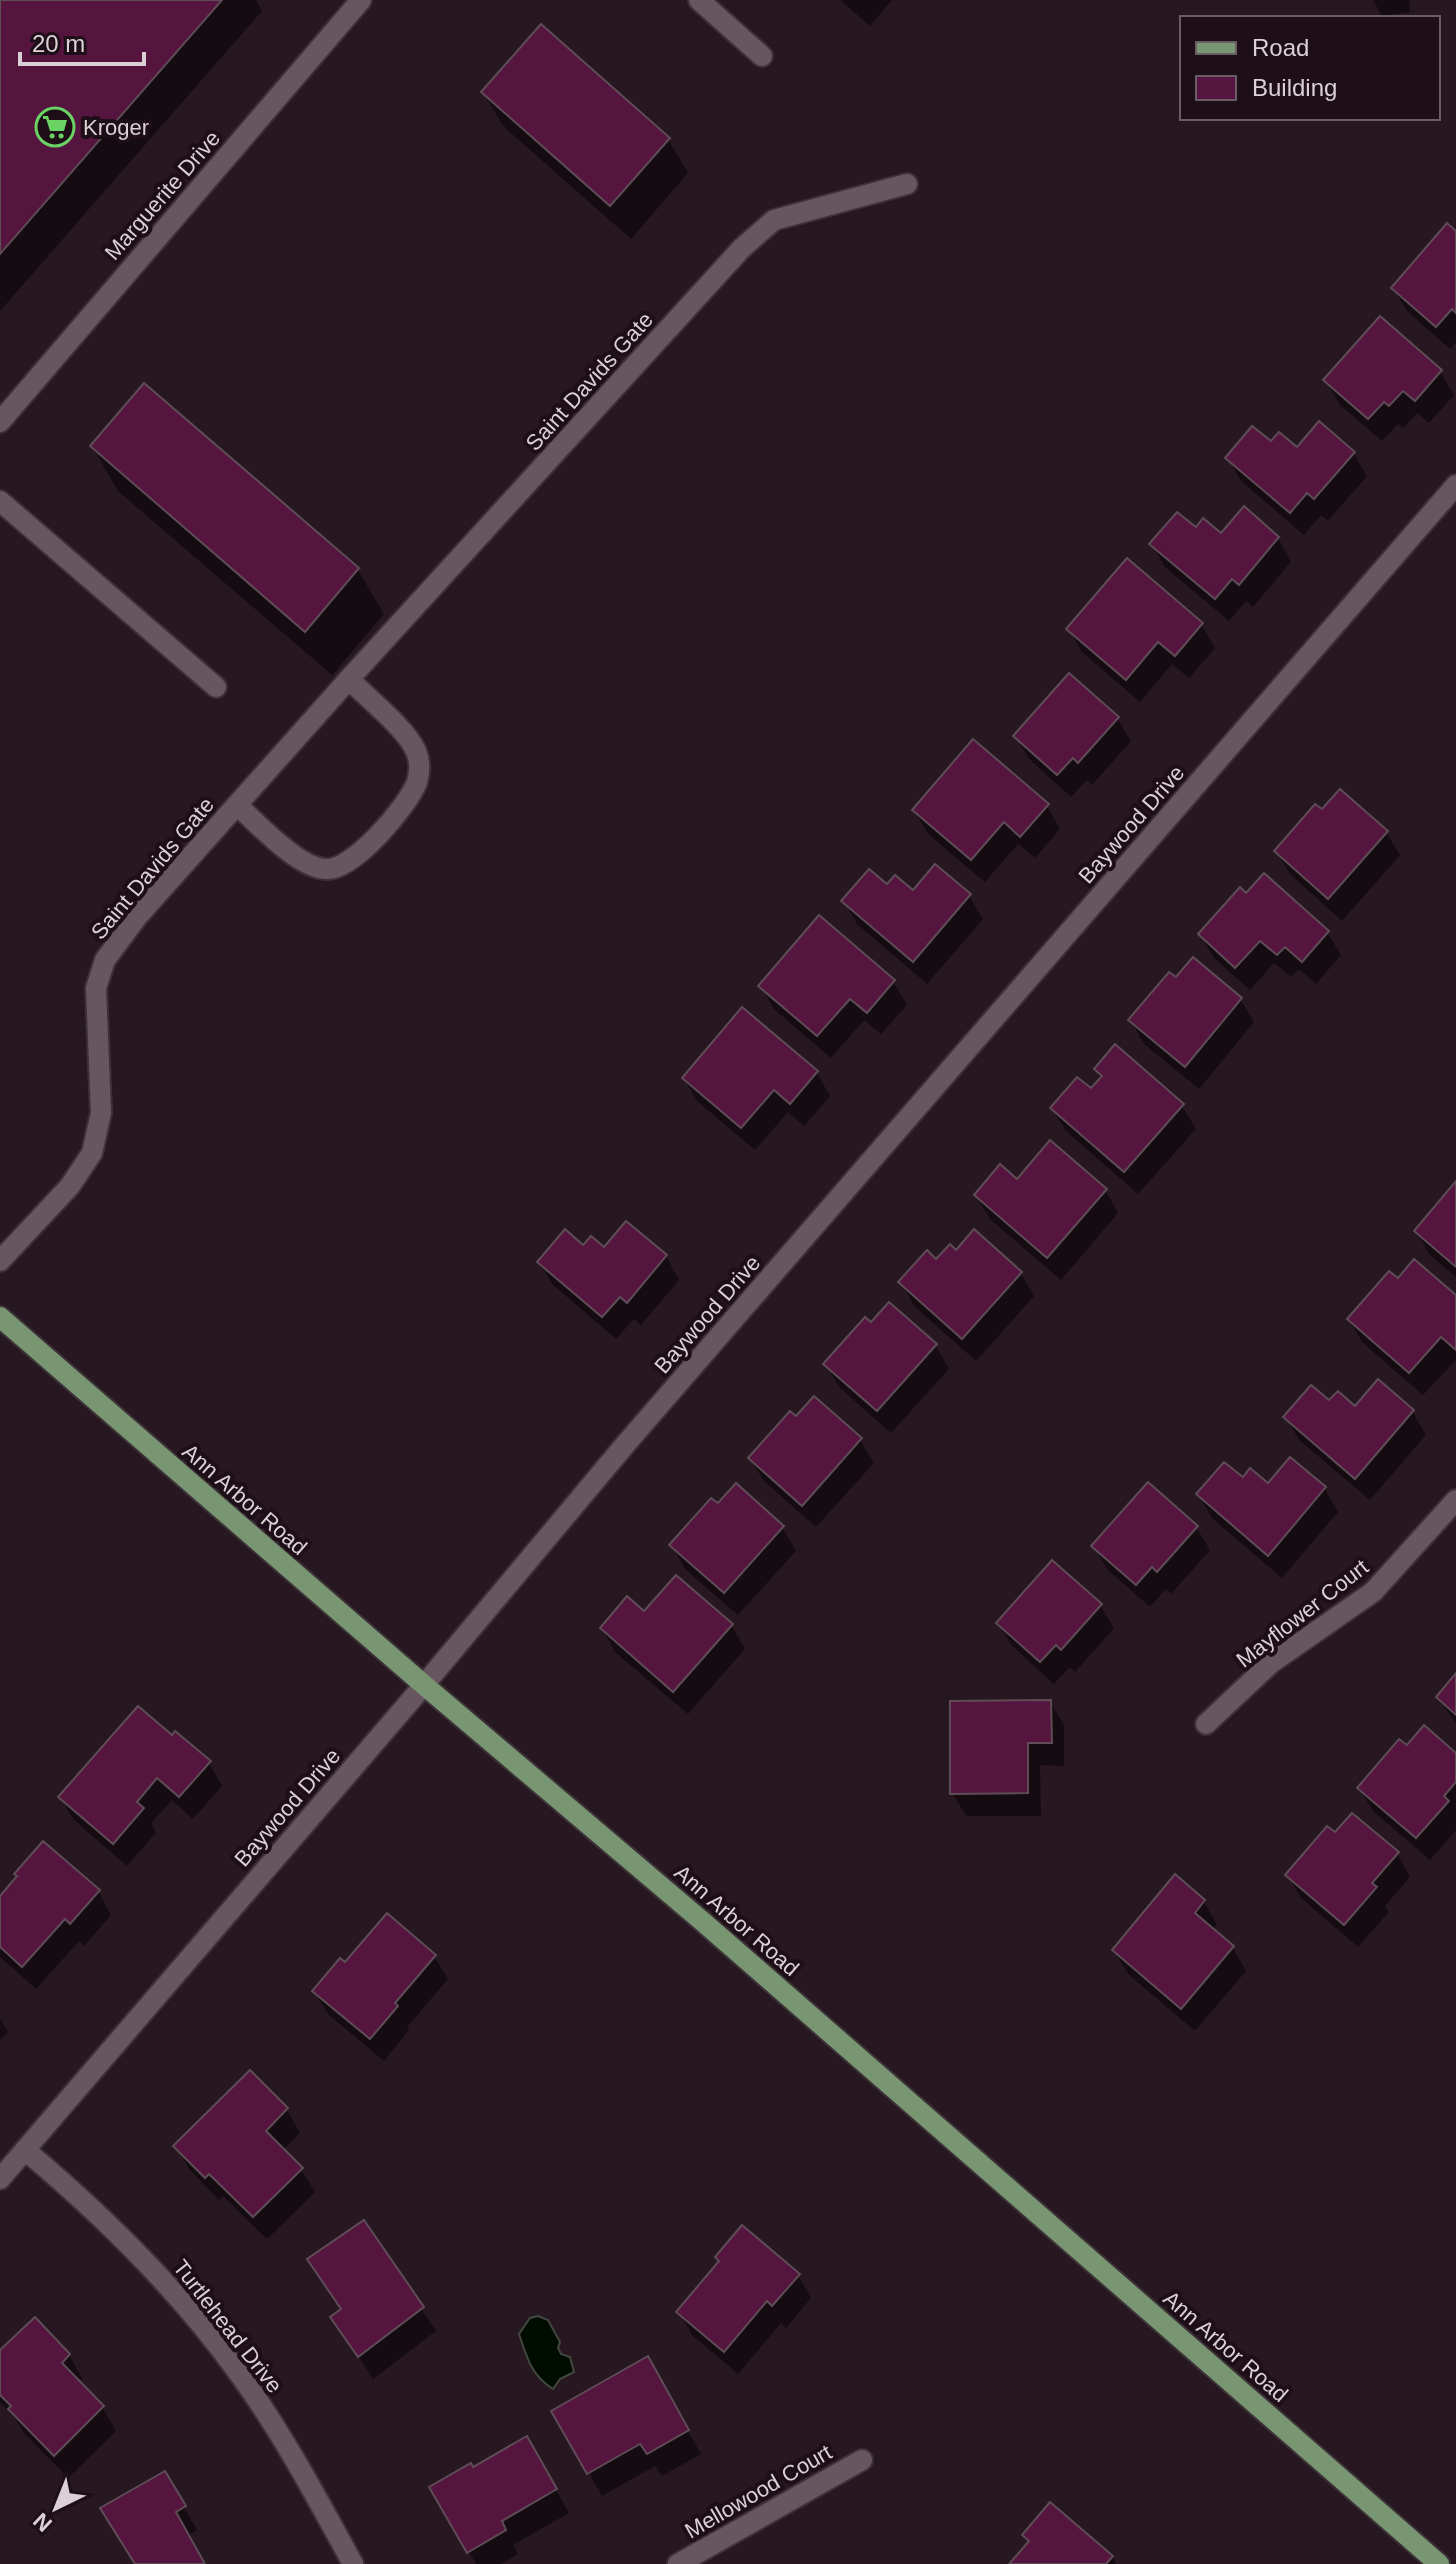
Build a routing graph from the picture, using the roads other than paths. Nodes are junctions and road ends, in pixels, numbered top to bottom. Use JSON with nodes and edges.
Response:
{"nodes":[{"id":1,"x":361,"y":0,"type":"edge"},
{"id":2,"x":699,"y":0,"type":"edge"},
{"id":3,"x":762,"y":56,"type":"dead end"},
{"id":4,"x":907,"y":184,"type":"dead end"},
{"id":5,"x":0,"y":422,"type":"edge"},
{"id":6,"x":1455,"y":488,"type":"edge"},
{"id":7,"x":0,"y":501,"type":"edge"},
{"id":8,"x":349,"y":679,"type":"junction"},
{"id":9,"x":216,"y":687,"type":"dead end"},
{"id":10,"x":237,"y":805,"type":"junction"},
{"id":11,"x":0,"y":1261,"type":"edge"},
{"id":12,"x":0,"y":1317,"type":"edge"},
{"id":13,"x":1456,"y":1500,"type":"edge"},
{"id":14,"x":424,"y":1685,"type":"junction"},
{"id":15,"x":1206,"y":1724,"type":"dead end"},
{"id":16,"x":25,"y":2150,"type":"junction"},
{"id":17,"x":0,"y":2179,"type":"edge"},
{"id":18,"x":862,"y":2460,"type":"dead end"},
{"id":19,"x":353,"y":2564,"type":"edge"},
{"id":20,"x":678,"y":2564,"type":"edge"},
{"id":21,"x":1439,"y":2564,"type":"edge"}],
"edges":[{"from":1,"to":5,"type":"street","name":"Marguerite Drive"},
{"from":2,"to":3,"type":"street"},
{"from":4,"to":8,"type":"street","name":"Saint Davids Gate"},
{"from":6,"to":14,"type":"street","name":"Baywood Drive"},
{"from":7,"to":9,"type":"street"},
{"from":8,"to":10,"type":"street","name":"Saint Davids Gate"},
{"from":8,"to":10,"type":"street","name":"Saint Davids Gate"},
{"from":10,"to":11,"type":"street","name":"Saint Davids Gate"},
{"from":12,"to":14,"type":"main road","name":"Ann Arbor Road"},
{"from":13,"to":15,"type":"street","name":"Mayflower Court"},
{"from":14,"to":16,"type":"street","name":"Baywood Drive"},
{"from":14,"to":21,"type":"main road","name":"Ann Arbor Road"},
{"from":16,"to":17,"type":"street","name":"Baywood Drive"},
{"from":16,"to":19,"type":"street","name":"Turtlehead Drive"},
{"from":18,"to":20,"type":"street","name":"Mellowood Court"}]}
